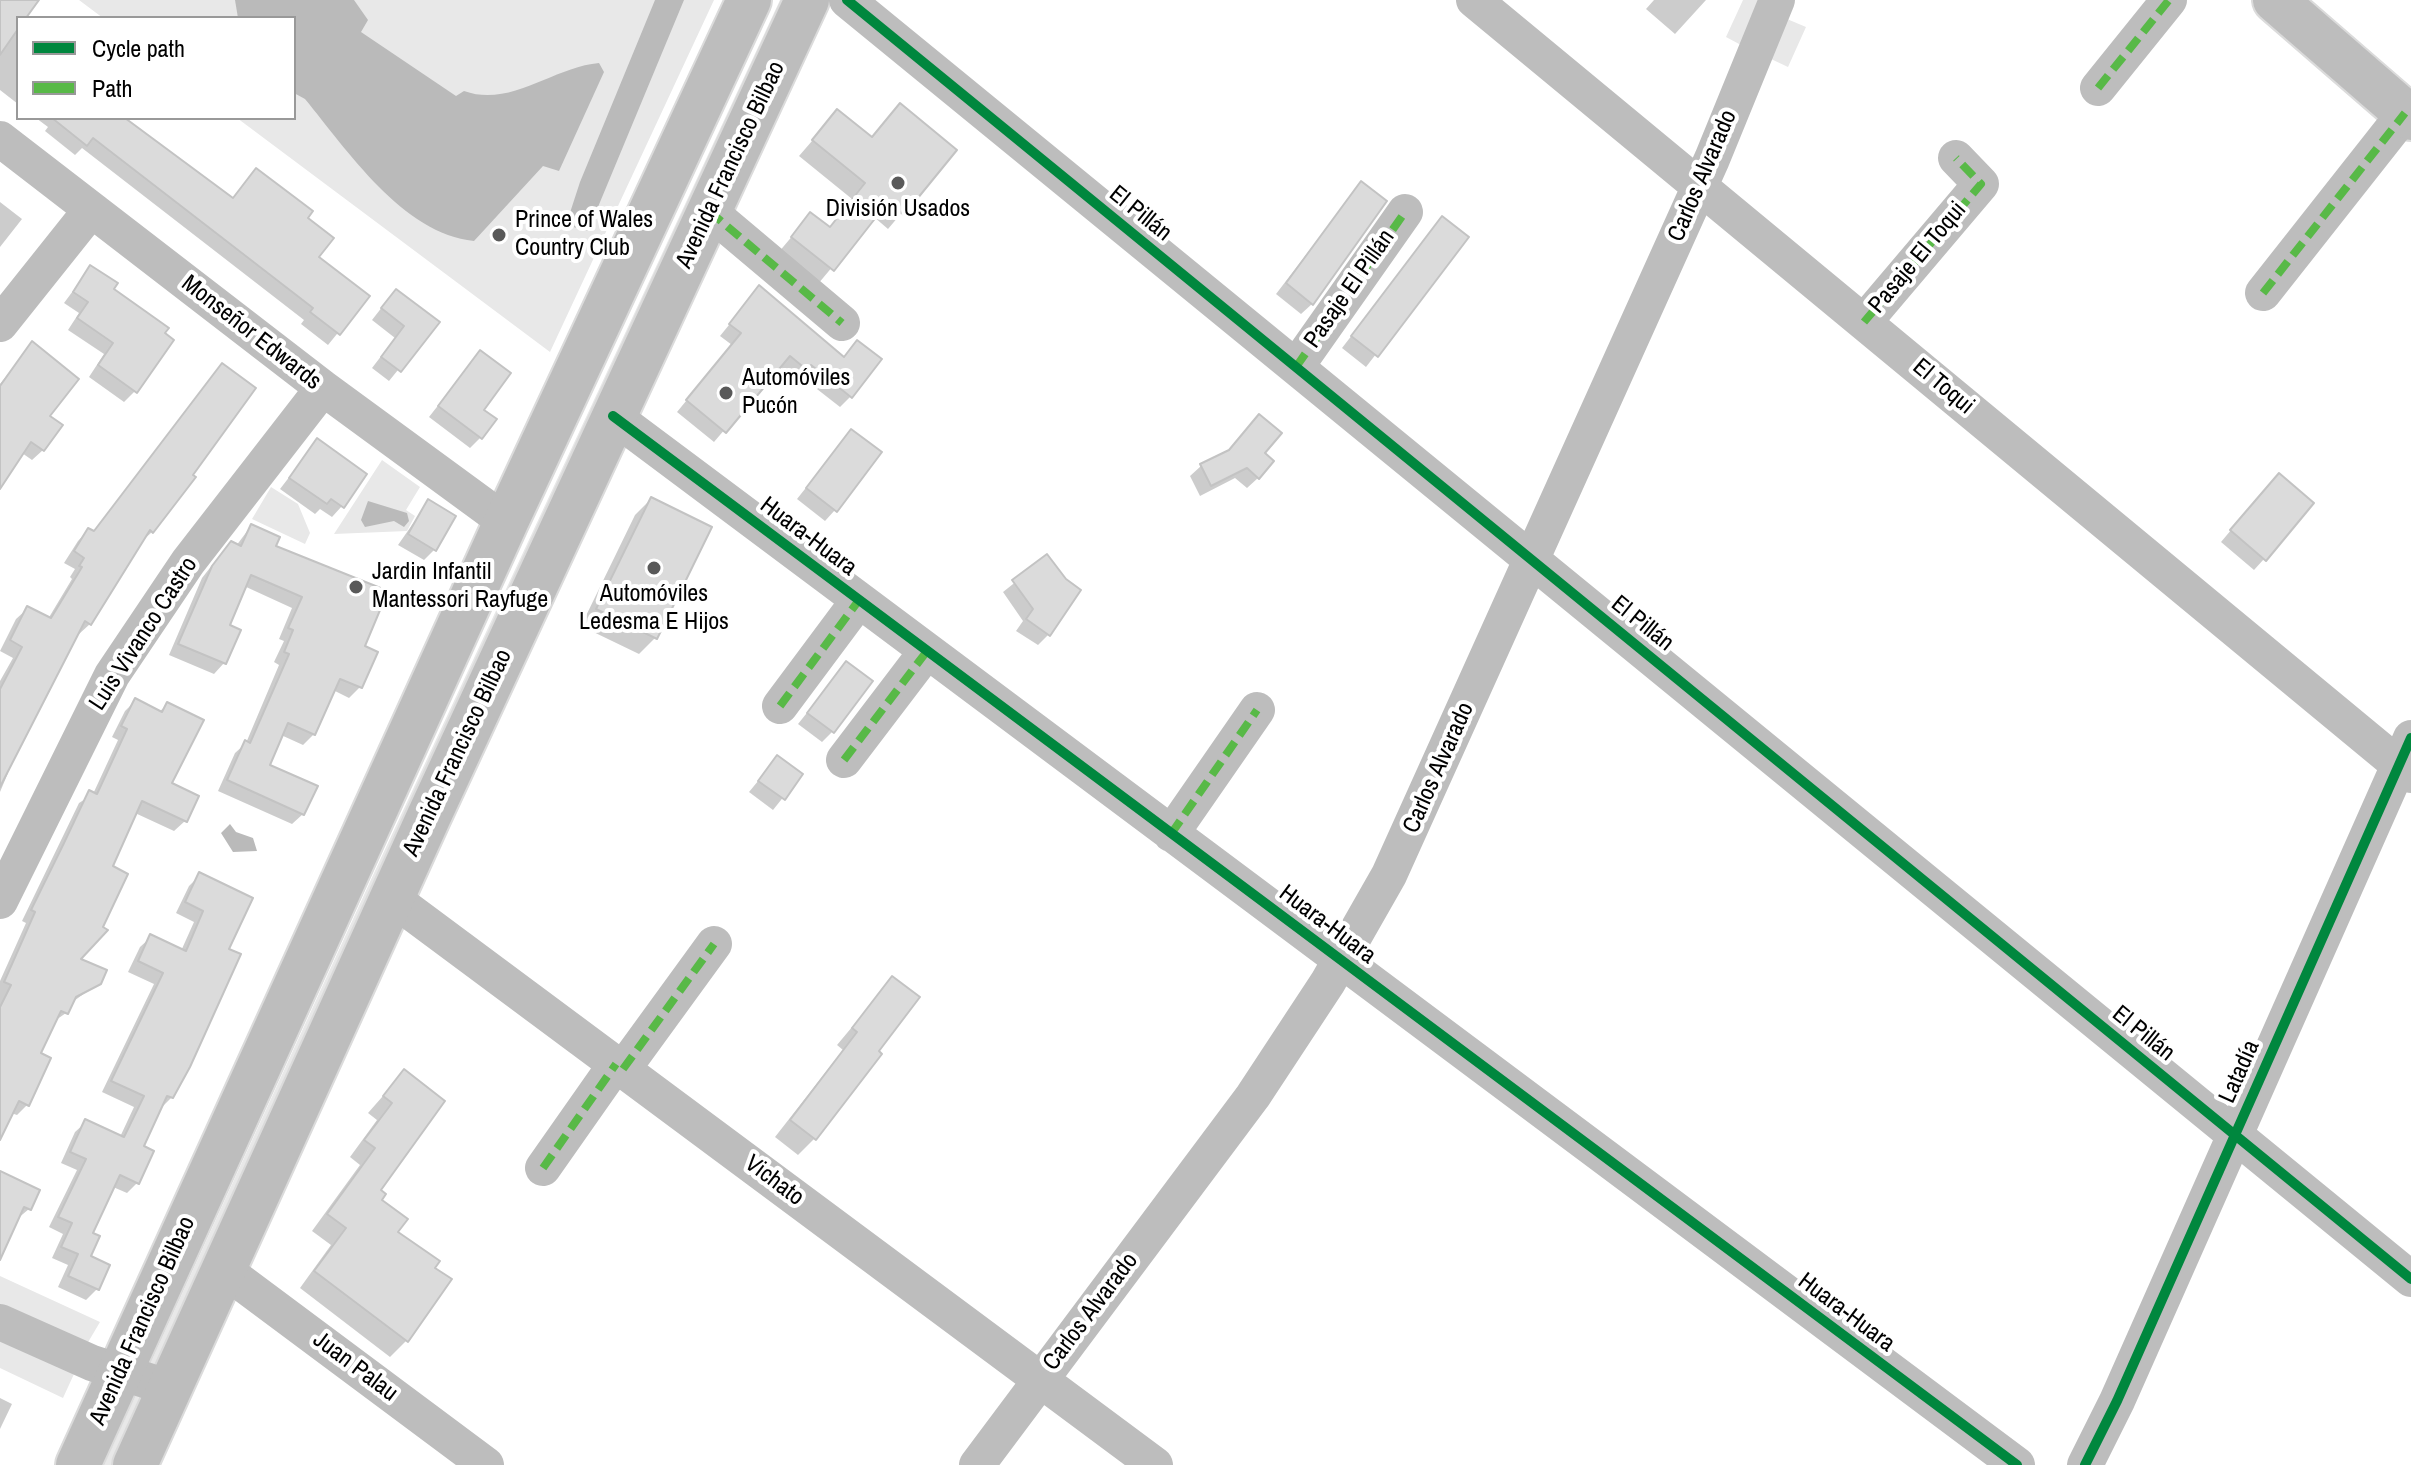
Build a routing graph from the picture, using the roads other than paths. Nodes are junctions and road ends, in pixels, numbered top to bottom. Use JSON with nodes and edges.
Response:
{"nodes":[{"id":1,"x":749,"y":0,"type":"edge"},
{"id":2,"x":807,"y":0,"type":"edge"},
{"id":3,"x":847,"y":0,"type":"edge"},
{"id":4,"x":1474,"y":0,"type":"edge"},
{"id":5,"x":1777,"y":0,"type":"edge"},
{"id":6,"x":2169,"y":0,"type":"edge"},
{"id":7,"x":2275,"y":0,"type":"edge"},
{"id":8,"x":2098,"y":88,"type":"dead end"},
{"id":9,"x":2408,"y":116,"type":"edge"},
{"id":10,"x":0,"y":139,"type":"edge"},
{"id":11,"x":1956,"y":158,"type":"dead end"},
{"id":12,"x":1699,"y":186,"type":"junction"},
{"id":13,"x":91,"y":210,"type":"junction"},
{"id":14,"x":709,"y":211,"type":"junction"},
{"id":15,"x":1405,"y":212,"type":"dead end"},
{"id":16,"x":2263,"y":293,"type":"dead end"},
{"id":17,"x":1864,"y":322,"type":"junction"},
{"id":18,"x":842,"y":323,"type":"dead end"},
{"id":19,"x":0,"y":324,"type":"edge"},
{"id":20,"x":1296,"y":367,"type":"junction"},
{"id":21,"x":323,"y":388,"type":"junction"},
{"id":22,"x":613,"y":416,"type":"junction"},
{"id":23,"x":506,"y":522,"type":"junction"},
{"id":24,"x":1531,"y":559,"type":"junction"},
{"id":25,"x":859,"y":600,"type":"junction"},
{"id":26,"x":525,"y":608,"type":"junction"},
{"id":27,"x":927,"y":651,"type":"junction"},
{"id":28,"x":780,"y":706,"type":"dead end"},
{"id":29,"x":1257,"y":710,"type":"dead end"},
{"id":30,"x":844,"y":760,"type":"dead end"},
{"id":31,"x":2407,"y":760,"type":"edge"},
{"id":32,"x":1171,"y":834,"type":"junction"},
{"id":33,"x":392,"y":898,"type":"junction"},
{"id":34,"x":0,"y":901,"type":"edge"},
{"id":35,"x":714,"y":944,"type":"dead end"},
{"id":36,"x":1340,"y":960,"type":"junction"},
{"id":37,"x":620,"y":1066,"type":"junction"},
{"id":38,"x":2234,"y":1134,"type":"junction"},
{"id":39,"x":543,"y":1168,"type":"dead end"},
{"id":40,"x":223,"y":1269,"type":"junction"},
{"id":41,"x":2411,"y":1279,"type":"edge"},
{"id":42,"x":0,"y":1322,"type":"edge"},
{"id":43,"x":119,"y":1372,"type":"junction"},
{"id":44,"x":1040,"y":1380,"type":"junction"},
{"id":45,"x":170,"y":1388,"type":"junction"},
{"id":46,"x":78,"y":1465,"type":"edge"},
{"id":47,"x":135,"y":1465,"type":"edge"},
{"id":48,"x":486,"y":1465,"type":"edge"},
{"id":49,"x":977,"y":1465,"type":"edge"},
{"id":50,"x":1155,"y":1465,"type":"edge"},
{"id":51,"x":2017,"y":1465,"type":"edge"},
{"id":52,"x":2085,"y":1465,"type":"edge"}],
"edges":[{"from":1,"to":23,"type":"main road","name":"Avenida Francisco Bilbao"},
{"from":2,"to":14,"type":"main road","name":"Avenida Francisco Bilbao"},
{"from":3,"to":20,"type":"street","name":"El Pillán"},
{"from":4,"to":12,"type":"street","name":"El Toqui"},
{"from":5,"to":12,"type":"street","name":"Carlos Alvarado"},
{"from":6,"to":8,"type":"street"},
{"from":7,"to":9,"type":"main road"},
{"from":9,"to":16,"type":"street"},
{"from":10,"to":13,"type":"street","name":"Monseñor Edwards"},
{"from":11,"to":17,"type":"street","name":"Pasaje El Toqui"},
{"from":12,"to":17,"type":"street","name":"El Toqui"},
{"from":12,"to":24,"type":"street","name":"Carlos Alvarado"},
{"from":13,"to":19,"type":"street"},
{"from":13,"to":21,"type":"street","name":"Monseñor Edwards"},
{"from":14,"to":18,"type":"street"},
{"from":14,"to":22,"type":"main road","name":"Avenida Francisco Bilbao"},
{"from":15,"to":20,"type":"street","name":"Pasaje El Pillán"},
{"from":17,"to":31,"type":"street","name":"El Toqui"},
{"from":20,"to":24,"type":"street","name":"El Pillán"},
{"from":21,"to":23,"type":"street","name":"Monseñor Edwards"},
{"from":21,"to":34,"type":"street","name":"Luis Vivanco Castro"},
{"from":22,"to":25,"type":"street","name":"Huara-Huara"},
{"from":22,"to":26,"type":"main road","name":"Avenida Francisco Bilbao"},
{"from":23,"to":26,"type":"main road"},
{"from":23,"to":43,"type":"main road","name":"Avenida Francisco Bilbao"},
{"from":24,"to":36,"type":"street","name":"Carlos Alvarado"},
{"from":24,"to":38,"type":"street","name":"El Pillán"},
{"from":25,"to":27,"type":"street","name":"Huara-Huara"},
{"from":25,"to":28,"type":"street"},
{"from":26,"to":33,"type":"main road","name":"Avenida Francisco Bilbao"},
{"from":27,"to":30,"type":"street"},
{"from":27,"to":32,"type":"street","name":"Huara-Huara"},
{"from":29,"to":32,"type":"street"},
{"from":31,"to":38,"type":"street","name":"Latadía"},
{"from":32,"to":36,"type":"street","name":"Huara-Huara"},
{"from":33,"to":37,"type":"street","name":"Vichato"},
{"from":33,"to":40,"type":"main road","name":"Avenida Francisco Bilbao"},
{"from":35,"to":37,"type":"street"},
{"from":36,"to":44,"type":"street","name":"Carlos Alvarado"},
{"from":36,"to":51,"type":"street","name":"Huara-Huara"},
{"from":37,"to":39,"type":"street"},
{"from":37,"to":44,"type":"street","name":"Vichato"},
{"from":38,"to":41,"type":"street","name":"El Pillán"},
{"from":38,"to":52,"type":"street","name":"Latadía"},
{"from":40,"to":45,"type":"main road","name":"Avenida Francisco Bilbao"},
{"from":40,"to":48,"type":"street","name":"Juan Palau"},
{"from":42,"to":43,"type":"street"},
{"from":43,"to":45,"type":"street"},
{"from":43,"to":46,"type":"main road","name":"Avenida Francisco Bilbao"},
{"from":44,"to":49,"type":"street","name":"Carlos Alvarado"},
{"from":44,"to":50,"type":"street","name":"Vichato"},
{"from":45,"to":47,"type":"main road","name":"Avenida Francisco Bilbao"}]}
